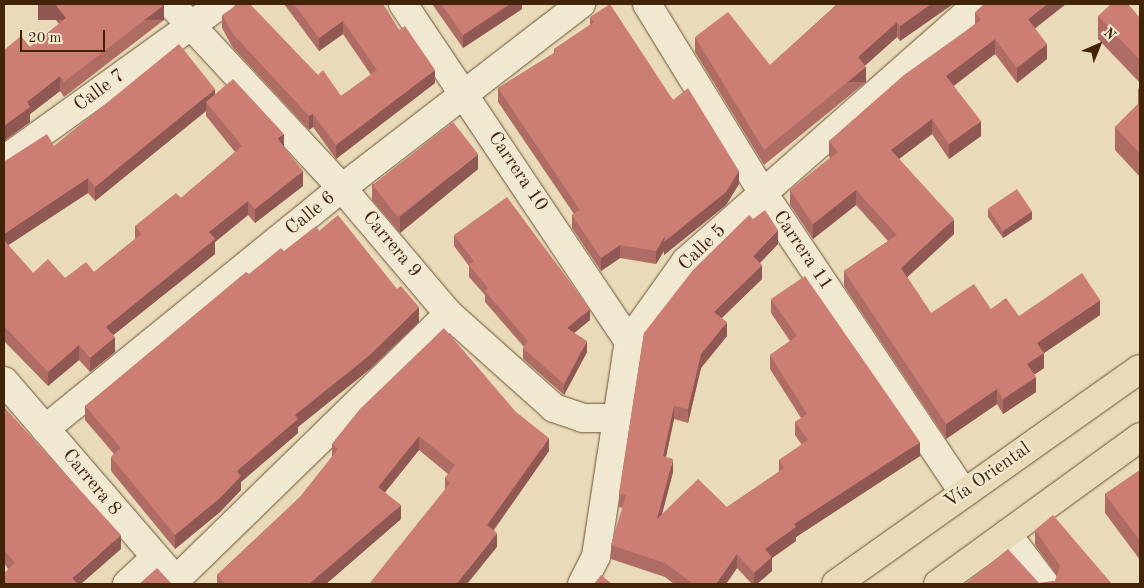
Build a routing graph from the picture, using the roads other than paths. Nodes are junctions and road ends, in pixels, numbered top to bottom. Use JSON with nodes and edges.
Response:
{"nodes":[{"id":1,"x":171,"y":4,"type":"edge"},
{"id":2,"x":221,"y":4,"type":"edge"},
{"id":3,"x":403,"y":4,"type":"edge"},
{"id":4,"x":581,"y":4,"type":"edge"},
{"id":5,"x":647,"y":4,"type":"edge"},
{"id":6,"x":978,"y":4,"type":"edge"},
{"id":7,"x":192,"y":24,"type":"junction"},
{"id":8,"x":465,"y":94,"type":"junction"},
{"id":9,"x":4,"y":160,"type":"edge"},
{"id":10,"x":342,"y":188,"type":"junction"},
{"id":11,"x":763,"y":193,"type":"junction"},
{"id":12,"x":449,"y":314,"type":"junction"},
{"id":13,"x":629,"y":342,"type":"junction"},
{"id":14,"x":1140,"y":369,"type":"edge"},
{"id":15,"x":4,"y":381,"type":"edge"},
{"id":16,"x":618,"y":418,"type":"junction"},
{"id":17,"x":45,"y":429,"type":"junction"},
{"id":18,"x":1140,"y":437,"type":"edge"},
{"id":19,"x":964,"y":493,"type":"junction"},
{"id":20,"x":1007,"y":534,"type":"junction"},
{"id":21,"x":154,"y":559,"type":"junction"},
{"id":22,"x":178,"y":582,"type":"edge"},
{"id":23,"x":127,"y":584,"type":"edge"},
{"id":24,"x":582,"y":584,"type":"edge"},
{"id":25,"x":836,"y":584,"type":"edge"},
{"id":26,"x":938,"y":584,"type":"edge"},
{"id":27,"x":1045,"y":584,"type":"edge"}],
"edges":[{"from":1,"to":7,"type":"street","name":"Carrera 9"},
{"from":2,"to":7,"type":"street","name":"Calle 7"},
{"from":3,"to":8,"type":"street","name":"Carrera 10"},
{"from":4,"to":8,"type":"street","name":"Calle 6"},
{"from":5,"to":11,"type":"street","name":"Carrera 11"},
{"from":6,"to":11,"type":"street","name":"Calle 5"},
{"from":7,"to":9,"type":"street","name":"Calle 7"},
{"from":7,"to":10,"type":"street","name":"Carrera 9"},
{"from":8,"to":10,"type":"street","name":"Calle 6"},
{"from":8,"to":13,"type":"street","name":"Carrera 10"},
{"from":10,"to":12,"type":"street","name":"Carrera 9"},
{"from":10,"to":17,"type":"street","name":"Calle 6"},
{"from":11,"to":13,"type":"street","name":"Calle 5"},
{"from":11,"to":19,"type":"street","name":"Carrera 11"},
{"from":12,"to":16,"type":"street","name":"Carrera 9"},
{"from":12,"to":22,"type":"street"},
{"from":13,"to":16,"type":"street","name":"Calle 5"},
{"from":14,"to":19,"type":"highway","name":"Vía Oriental"},
{"from":15,"to":17,"type":"street","name":"Carrera 8"},
{"from":16,"to":24,"type":"street","name":"Calle 5"},
{"from":17,"to":21,"type":"street","name":"Carrera 8"},
{"from":18,"to":20,"type":"highway"},
{"from":19,"to":25,"type":"highway","name":"Vía Oriental"},
{"from":20,"to":26,"type":"highway"},
{"from":20,"to":27,"type":"street"},
{"from":21,"to":22,"type":"street","name":"Carrera 8"},
{"from":21,"to":23,"type":"street"}]}
